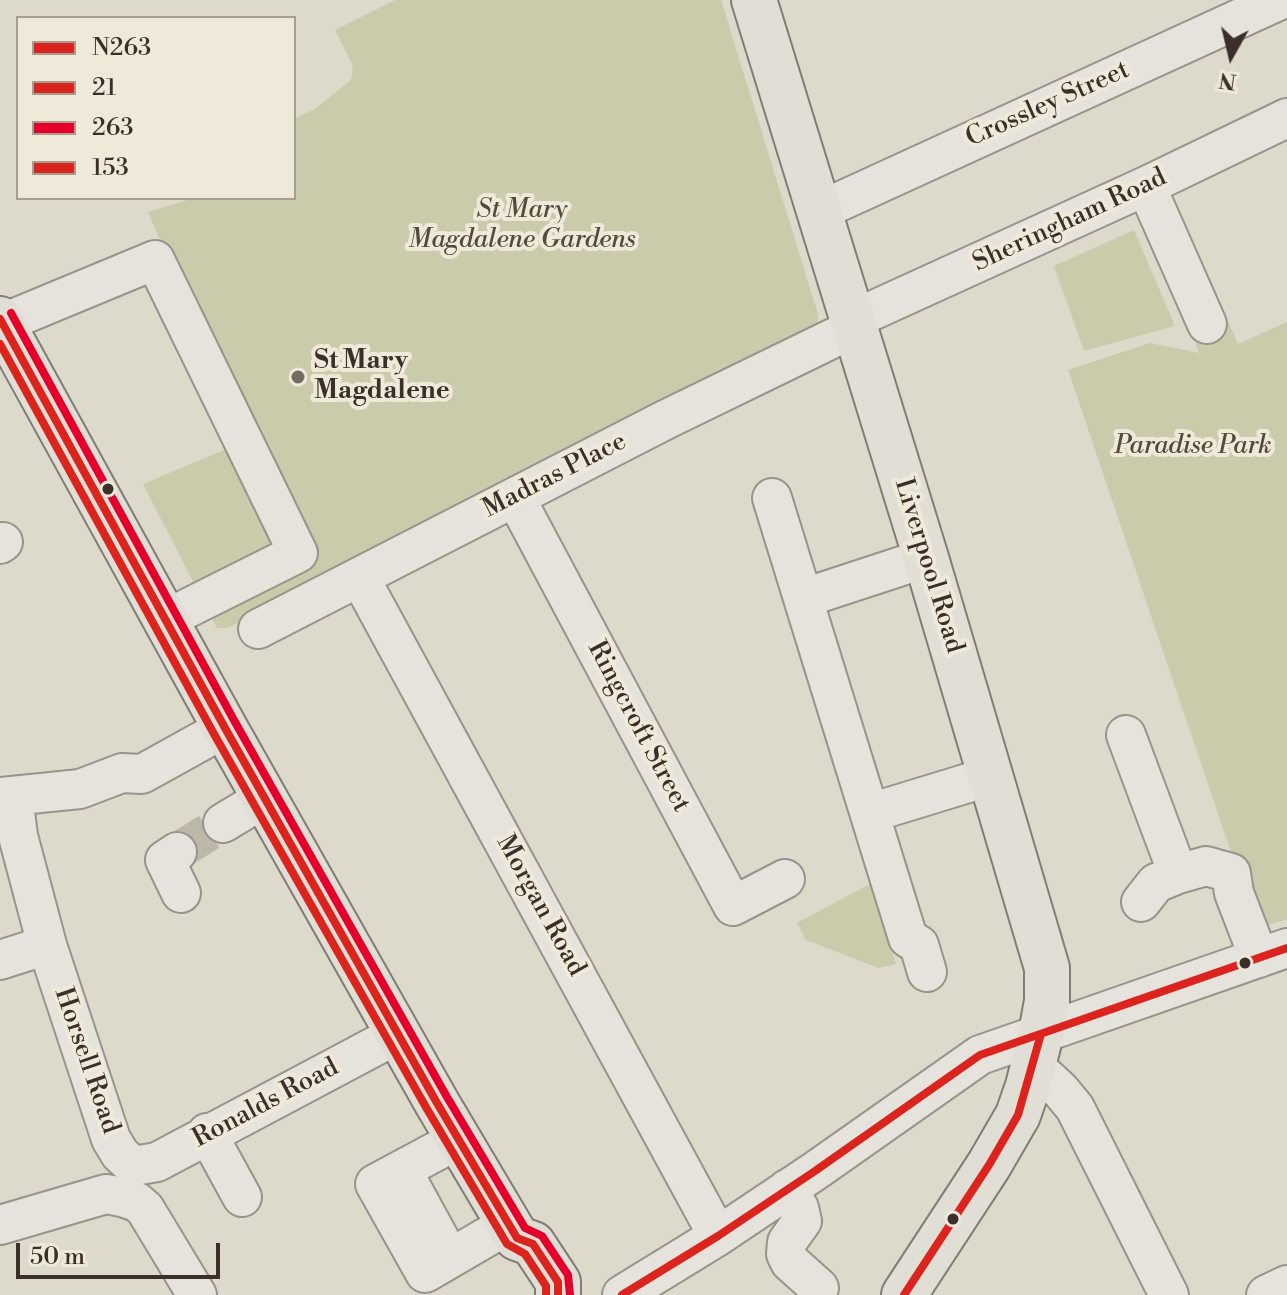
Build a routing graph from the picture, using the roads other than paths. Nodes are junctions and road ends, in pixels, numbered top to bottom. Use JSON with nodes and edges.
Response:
{"nodes":[{"id":1,"x":754,"y":0,"type":"edge"},
{"id":2,"x":1280,"y":0,"type":"edge"},
{"id":3,"x":1287,"y":118,"type":"edge"},
{"id":4,"x":1146,"y":186,"type":"junction"},
{"id":5,"x":817,"y":212,"type":"junction"},
{"id":6,"x":1,"y":321,"type":"edge"},
{"id":7,"x":853,"y":324,"type":"junction"},
{"id":8,"x":1207,"y":324,"type":"dead end"},
{"id":9,"x":515,"y":497,"type":"junction"},
{"id":10,"x":772,"y":498,"type":"dead end"},
{"id":11,"x":926,"y":558,"type":"junction"},
{"id":12,"x":360,"y":578,"type":"junction"},
{"id":13,"x":804,"y":598,"type":"junction"},
{"id":14,"x":166,"y":619,"type":"junction"},
{"id":15,"x":258,"y":629,"type":"dead end"},
{"id":16,"x":225,"y":728,"type":"junction"},
{"id":17,"x":1126,"y":735,"type":"dead end"},
{"id":18,"x":991,"y":776,"type":"junction"},
{"id":19,"x":6,"y":796,"type":"edge"},
{"id":20,"x":266,"y":797,"type":"junction"},
{"id":21,"x":870,"y":813,"type":"junction"},
{"id":22,"x":223,"y":823,"type":"tunnel mouth"},
{"id":23,"x":177,"y":852,"type":"dead end"},
{"id":24,"x":1178,"y":874,"type":"junction"},
{"id":25,"x":785,"y":879,"type":"dead end"},
{"id":26,"x":181,"y":893,"type":"dead end"},
{"id":27,"x":1141,"y":902,"type":"dead end"},
{"id":28,"x":47,"y":945,"type":"junction"},
{"id":29,"x":1273,"y":953,"type":"edge"},
{"id":30,"x":0,"y":960,"type":"edge"},
{"id":31,"x":927,"y":972,"type":"dead end"},
{"id":32,"x":398,"y":1034,"type":"junction"},
{"id":33,"x":1037,"y":1050,"type":"junction"},
{"id":34,"x":207,"y":1133,"type":"junction"},
{"id":35,"x":459,"y":1139,"type":"junction"},
{"id":36,"x":127,"y":1180,"type":"junction"},
{"id":37,"x":787,"y":1189,"type":"junction"},
{"id":38,"x":242,"y":1197,"type":"dead end"},
{"id":39,"x":0,"y":1225,"type":"edge"},
{"id":40,"x":513,"y":1231,"type":"junction"},
{"id":41,"x":718,"y":1236,"type":"junction"},
{"id":42,"x":1287,"y":1285,"type":"edge"},
{"id":43,"x":819,"y":1288,"type":"dead end"},
{"id":44,"x":197,"y":1295,"type":"edge"},
{"id":45,"x":534,"y":1295,"type":"edge"},
{"id":46,"x":558,"y":1295,"type":"edge"},
{"id":47,"x":622,"y":1295,"type":"edge"},
{"id":48,"x":904,"y":1295,"type":"edge"},
{"id":49,"x":1169,"y":1295,"type":"edge"},
{"id":50,"x":1266,"y":1295,"type":"edge"}],
"edges":[{"from":1,"to":5,"type":"main road","name":"Liverpool Road"},
{"from":2,"to":5,"type":"street","name":"Crossley Street"},
{"from":3,"to":4,"type":"street","name":"Sheringham Road"},
{"from":4,"to":7,"type":"street","name":"Sheringham Road"},
{"from":4,"to":8,"type":"street"},
{"from":5,"to":7,"type":"main road","name":"Liverpool Road"},
{"from":6,"to":14,"type":"main road"},
{"from":6,"to":14,"type":"street"},
{"from":7,"to":9,"type":"street","name":"Madras Place"},
{"from":7,"to":11,"type":"main road","name":"Liverpool Road"},
{"from":9,"to":12,"type":"street","name":"Madras Place"},
{"from":9,"to":25,"type":"street","name":"Ringcroft Street"},
{"from":10,"to":13,"type":"street"},
{"from":11,"to":13,"type":"street"},
{"from":11,"to":18,"type":"main road","name":"Liverpool Road"},
{"from":12,"to":15,"type":"street","name":"Madras Place"},
{"from":12,"to":41,"type":"street","name":"Morgan Road"},
{"from":13,"to":21,"type":"street"},
{"from":14,"to":16,"type":"main road"},
{"from":16,"to":19,"type":"street"},
{"from":16,"to":20,"type":"main road"},
{"from":17,"to":24,"type":"street"},
{"from":18,"to":21,"type":"street"},
{"from":18,"to":33,"type":"main road","name":"Liverpool Road"},
{"from":19,"to":28,"type":"street","name":"Horsell Road"},
{"from":20,"to":22,"type":"street"},
{"from":20,"to":32,"type":"main road"},
{"from":21,"to":31,"type":"street"},
{"from":23,"to":26,"type":"street"},
{"from":24,"to":27,"type":"street"},
{"from":24,"to":29,"type":"street"},
{"from":28,"to":30,"type":"street"},
{"from":28,"to":36,"type":"street","name":"Horsell Road"},
{"from":29,"to":33,"type":"street"},
{"from":32,"to":34,"type":"street","name":"Ronalds Road"},
{"from":32,"to":35,"type":"main road"},
{"from":33,"to":37,"type":"street"},
{"from":33,"to":48,"type":"main road","name":"Liverpool Road"},
{"from":33,"to":49,"type":"street"},
{"from":34,"to":36,"type":"street","name":"Ronalds Road"},
{"from":34,"to":38,"type":"street"},
{"from":35,"to":40,"type":"main road"},
{"from":35,"to":40,"type":"street"},
{"from":36,"to":39,"type":"street","name":"Ronalds Road"},
{"from":36,"to":44,"type":"street","name":"Horsell Road"},
{"from":37,"to":41,"type":"street"},
{"from":37,"to":43,"type":"street"},
{"from":40,"to":45,"type":"main road"},
{"from":40,"to":46,"type":"main road"},
{"from":41,"to":47,"type":"street"},
{"from":42,"to":50,"type":"street"}]}
